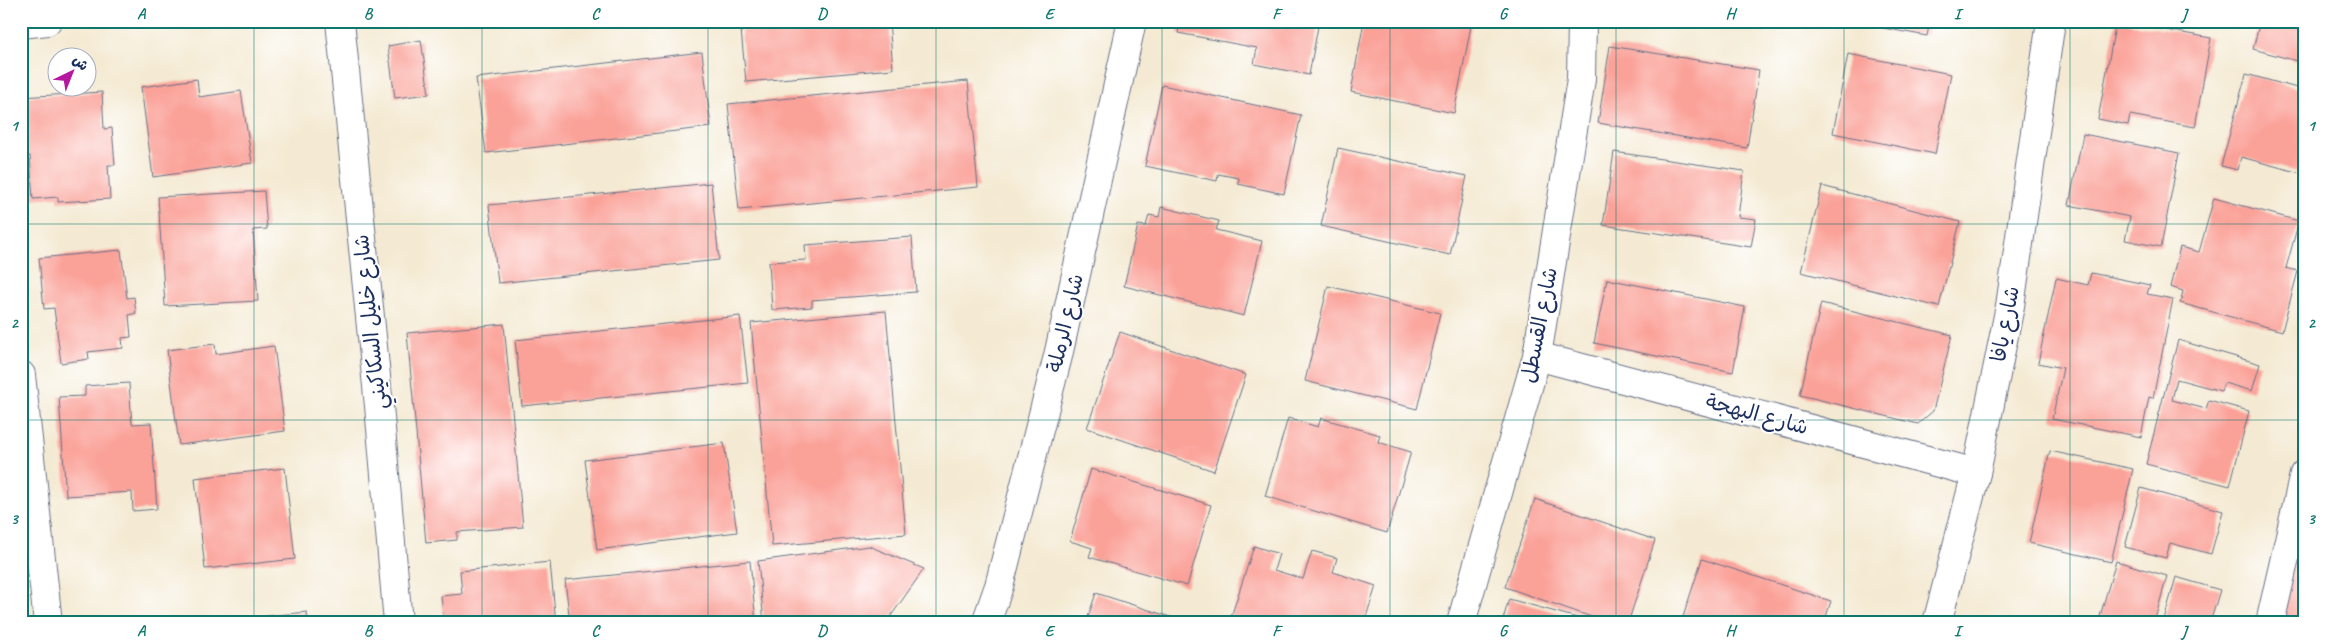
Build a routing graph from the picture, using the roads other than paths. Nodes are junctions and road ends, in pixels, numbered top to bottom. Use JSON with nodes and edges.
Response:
{"nodes":[{"id":1,"x":47,"y":21,"type":"edge"},
{"id":2,"x":340,"y":21,"type":"edge"},
{"id":3,"x":1132,"y":21,"type":"edge"},
{"id":4,"x":1582,"y":21,"type":"edge"},
{"id":5,"x":2051,"y":21,"type":"edge"},
{"id":6,"x":21,"y":24,"type":"edge"},
{"id":7,"x":1537,"y":356,"type":"junction"},
{"id":8,"x":21,"y":375,"type":"edge"},
{"id":9,"x":1976,"y":473,"type":"junction"},
{"id":10,"x":2304,"y":474,"type":"edge"},
{"id":11,"x":48,"y":623,"type":"edge"},
{"id":12,"x":398,"y":623,"type":"edge"},
{"id":13,"x":986,"y":623,"type":"edge"},
{"id":14,"x":1461,"y":623,"type":"edge"},
{"id":15,"x":1937,"y":623,"type":"edge"},
{"id":16,"x":2270,"y":623,"type":"edge"}],
"edges":[{"from":1,"to":6,"type":"street"},
{"from":2,"to":12,"type":"street","name":"شارع خليل السكاكيني"},
{"from":3,"to":13,"type":"street","name":"شارع الرملة"},
{"from":4,"to":7,"type":"street","name":"شارع القسطل"},
{"from":5,"to":9,"type":"street","name":"شارع يافا"},
{"from":7,"to":9,"type":"street","name":"شارع البهجة"},
{"from":7,"to":14,"type":"street","name":"شارع القسطل"},
{"from":8,"to":11,"type":"street"},
{"from":9,"to":15,"type":"street","name":"شارع يافا"},
{"from":10,"to":16,"type":"street"}]}
